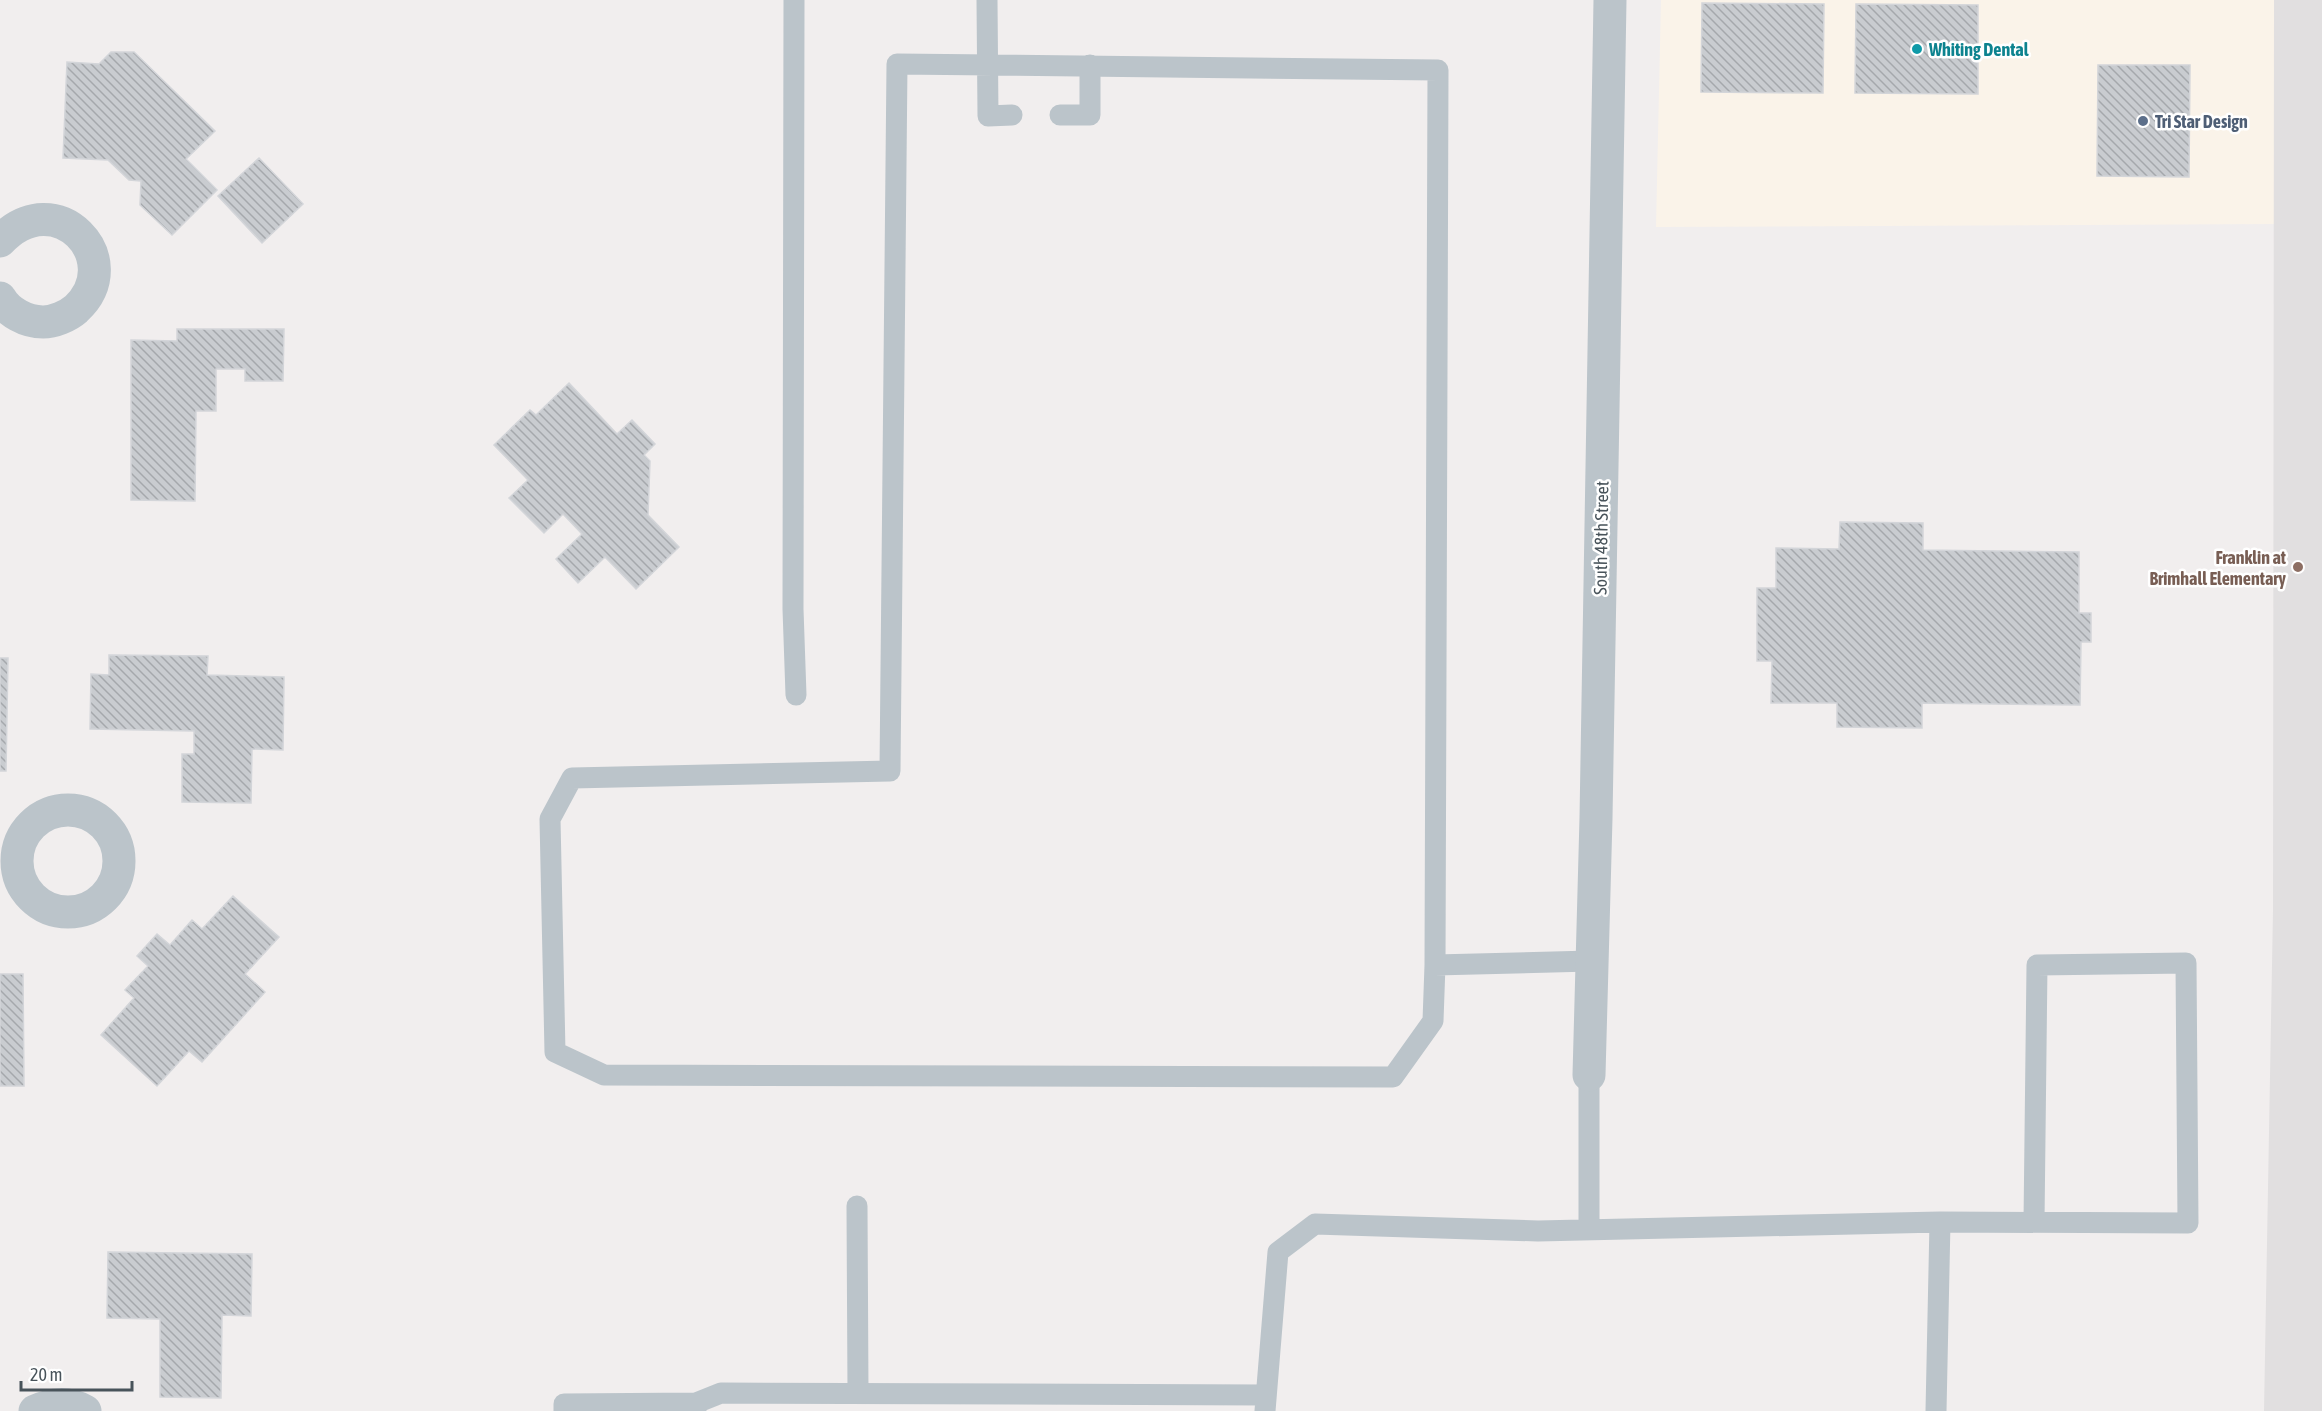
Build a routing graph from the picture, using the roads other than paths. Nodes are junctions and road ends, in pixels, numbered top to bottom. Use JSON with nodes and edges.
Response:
{"nodes":[{"id":1,"x":794,"y":0,"type":"edge"},
{"id":2,"x":987,"y":0,"type":"edge"},
{"id":3,"x":1610,"y":0,"type":"edge"},
{"id":4,"x":987,"y":63,"type":"junction"},
{"id":5,"x":1090,"y":65,"type":"junction"},
{"id":6,"x":1012,"y":115,"type":"dead end"},
{"id":7,"x":1060,"y":115,"type":"dead end"},
{"id":8,"x":0,"y":242,"type":"edge"},
{"id":9,"x":0,"y":298,"type":"edge"},
{"id":10,"x":796,"y":695,"type":"dead end"},
{"id":11,"x":1591,"y":961,"type":"junction"},
{"id":12,"x":1435,"y":964,"type":"junction"},
{"id":13,"x":1589,"y":1075,"type":"joint"},
{"id":14,"x":857,"y":1206,"type":"dead end"},
{"id":15,"x":1940,"y":1222,"type":"junction"},
{"id":16,"x":2034,"y":1222,"type":"junction"},
{"id":17,"x":1589,"y":1230,"type":"junction"},
{"id":18,"x":858,"y":1393,"type":"junction"},
{"id":19,"x":1141,"y":1403,"type":"edge"},
{"id":20,"x":1266,"y":1403,"type":"edge"},
{"id":21,"x":696,"y":1407,"type":"edge"},
{"id":22,"x":35,"y":1411,"type":"edge"},
{"id":23,"x":85,"y":1411,"type":"edge"},
{"id":24,"x":564,"y":1411,"type":"edge"},
{"id":25,"x":1936,"y":1411,"type":"edge"}],
"edges":[{"from":1,"to":10,"type":"lane"},
{"from":2,"to":4,"type":"lane"},
{"from":3,"to":11,"type":"street","name":"South 48th Street"},
{"from":4,"to":5,"type":"lane"},
{"from":4,"to":6,"type":"lane"},
{"from":4,"to":12,"type":"lane"},
{"from":5,"to":7,"type":"lane"},
{"from":5,"to":12,"type":"lane"},
{"from":8,"to":9,"type":"street"},
{"from":11,"to":12,"type":"lane"},
{"from":11,"to":13,"type":"street","name":"South 48th Street"},
{"from":13,"to":17,"type":"lane"},
{"from":14,"to":18,"type":"lane"},
{"from":15,"to":16,"type":"lane"},
{"from":15,"to":17,"type":"lane"},
{"from":15,"to":25,"type":"lane"},
{"from":16,"to":16,"type":"lane"},
{"from":17,"to":20,"type":"lane"},
{"from":18,"to":19,"type":"lane"},
{"from":18,"to":21,"type":"lane"},
{"from":19,"to":20,"type":"lane"},
{"from":21,"to":24,"type":"lane"},
{"from":22,"to":23,"type":"street"}]}
